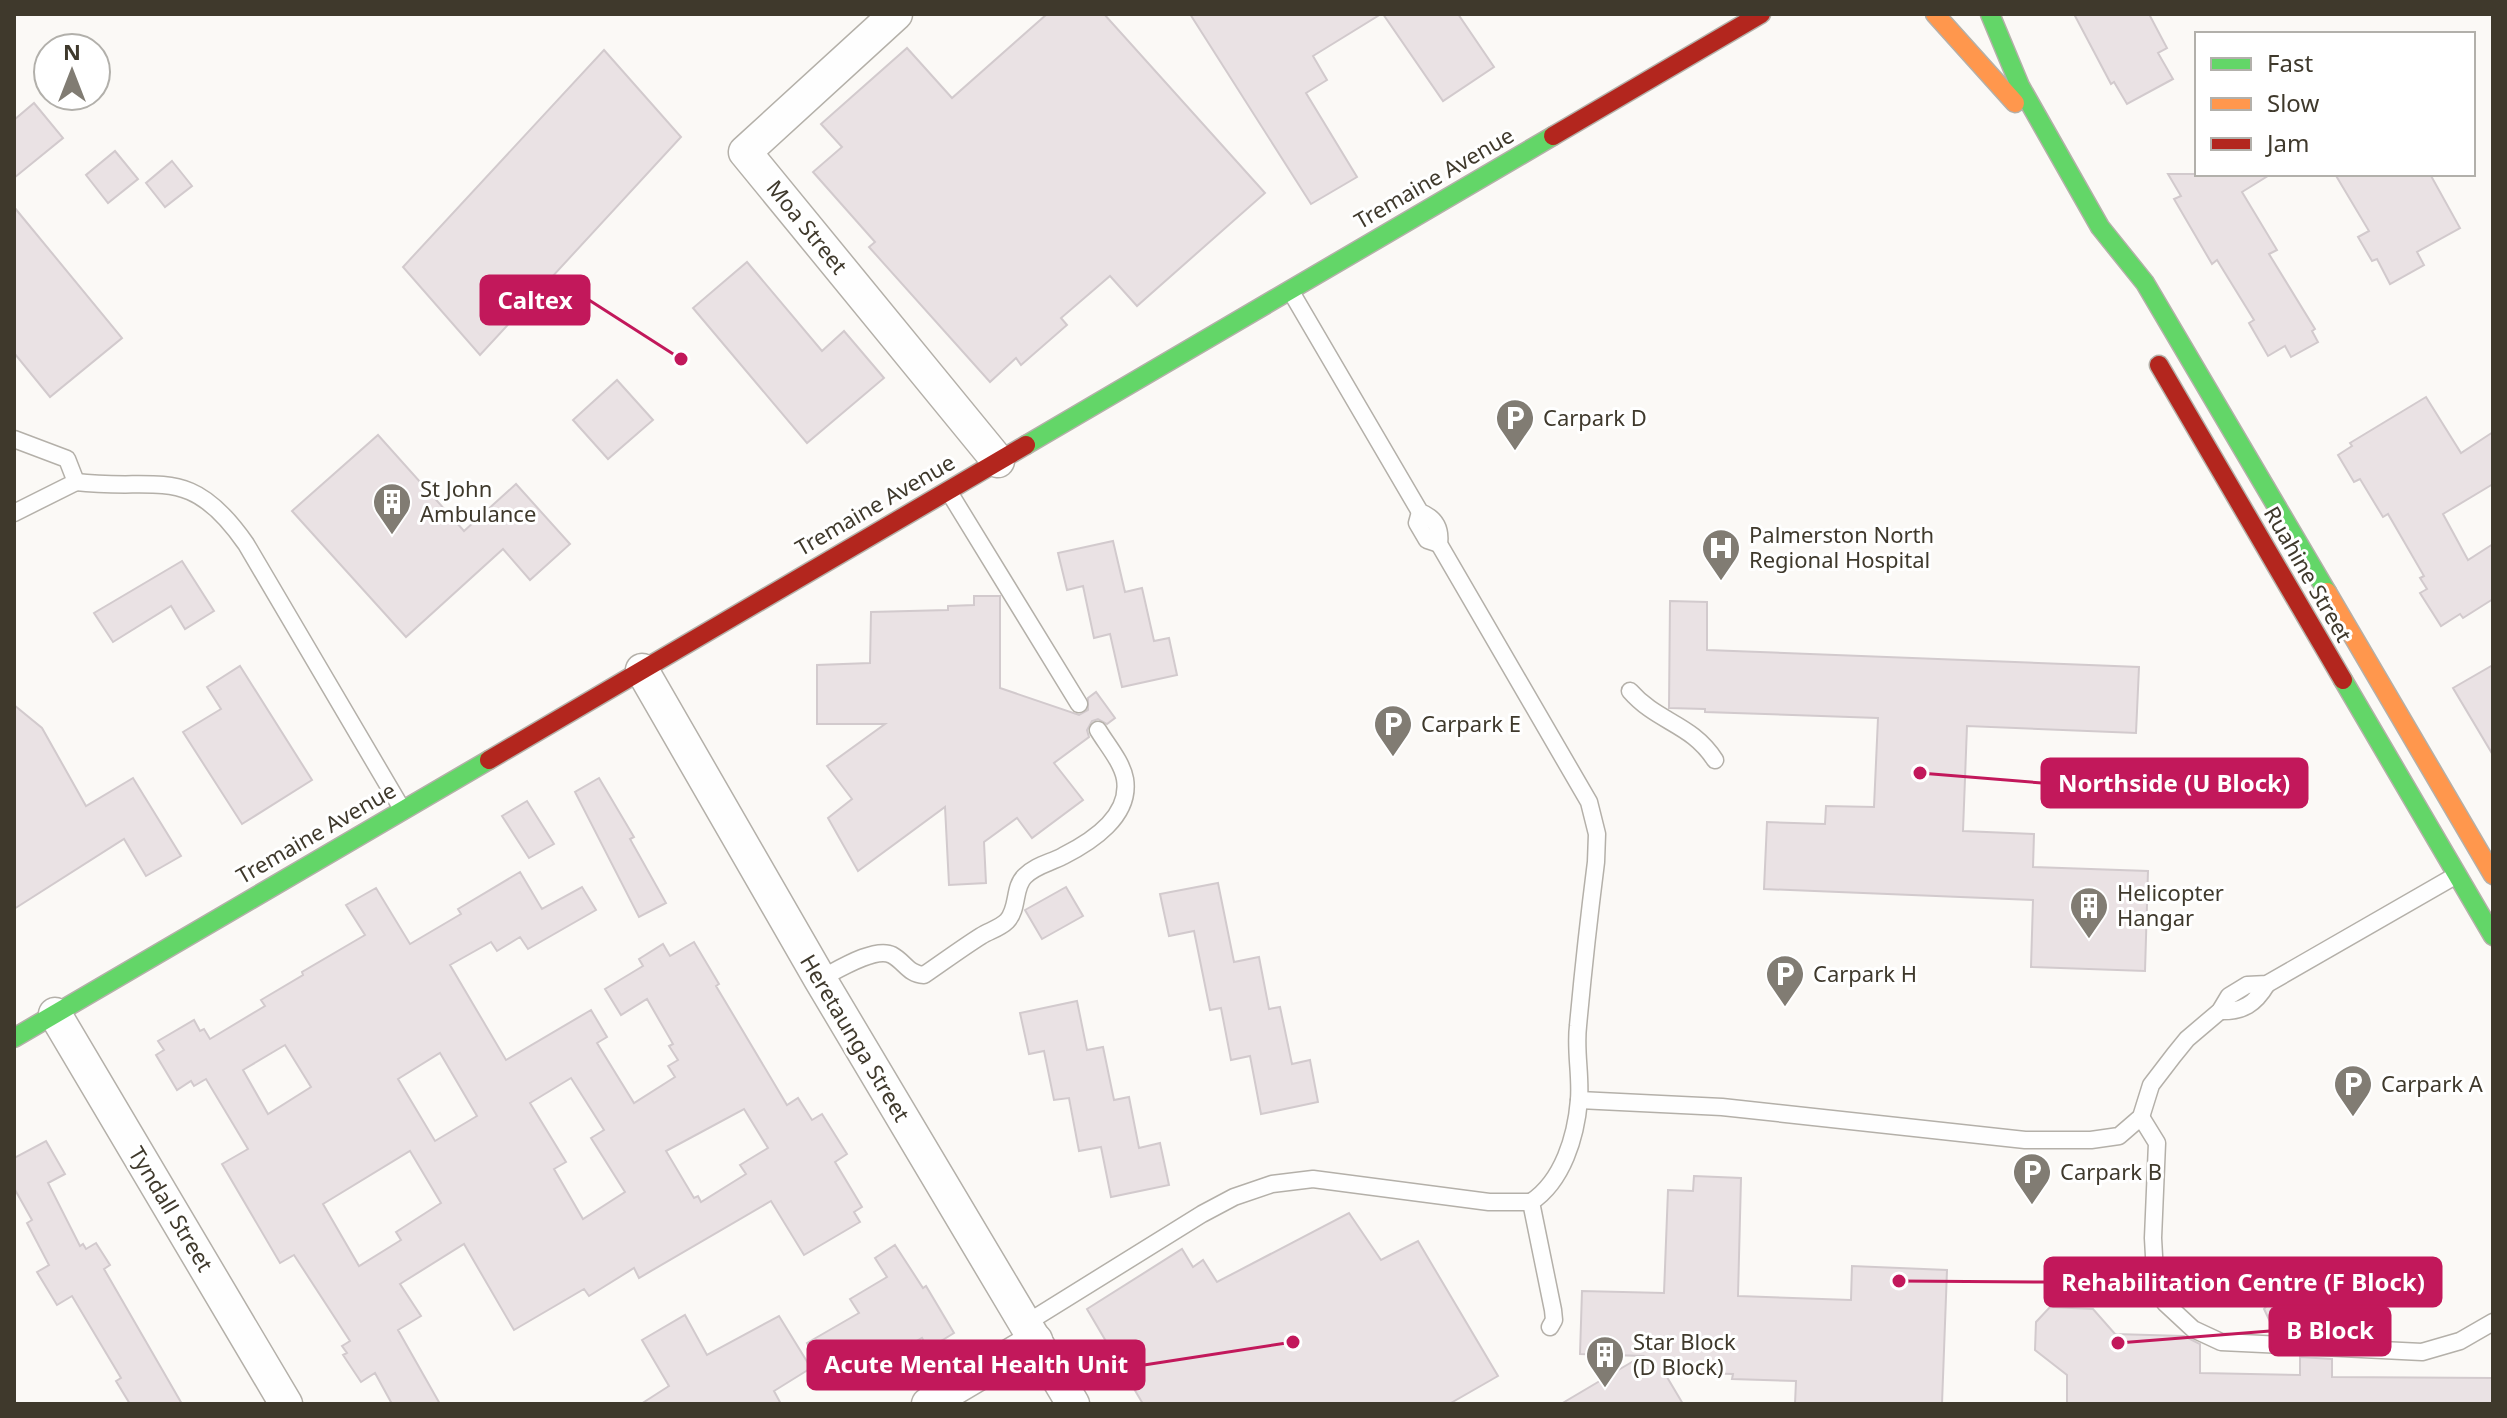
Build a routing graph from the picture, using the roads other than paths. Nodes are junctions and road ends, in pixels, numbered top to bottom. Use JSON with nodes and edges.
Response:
{"nodes":[{"id":1,"x":896,"y":14,"type":"edge"},
{"id":2,"x":1747,"y":14,"type":"edge"},
{"id":3,"x":1761,"y":14,"type":"edge"},
{"id":4,"x":1935,"y":14,"type":"edge"},
{"id":5,"x":1993,"y":17,"type":"edge"},
{"id":6,"x":1699,"y":52,"type":"junction"},
{"id":7,"x":2056,"y":150,"type":"junction"},
{"id":8,"x":2100,"y":227,"type":"junction"},
{"id":9,"x":2110,"y":266,"type":"dead end"},
{"id":10,"x":1290,"y":289,"type":"junction"},
{"id":11,"x":2147,"y":344,"type":"dead end"},
{"id":12,"x":14,"y":439,"type":"edge"},
{"id":13,"x":998,"y":461,"type":"junction"},
{"id":14,"x":76,"y":482,"type":"junction"},
{"id":15,"x":948,"y":491,"type":"junction"},
{"id":16,"x":14,"y":513,"type":"edge"},
{"id":17,"x":642,"y":670,"type":"junction"},
{"id":18,"x":1630,"y":691,"type":"dead end"},
{"id":19,"x":1079,"y":704,"type":"dead end"},
{"id":20,"x":1098,"y":730,"type":"dead end"},
{"id":21,"x":1715,"y":760,"type":"dead end"},
{"id":22,"x":402,"y":810,"type":"junction"},
{"id":23,"x":2489,"y":867,"type":"edge"},
{"id":24,"x":2456,"y":875,"type":"junction"},
{"id":25,"x":2493,"y":936,"type":"edge"},
{"id":26,"x":820,"y":979,"type":"junction"},
{"id":27,"x":55,"y":1014,"type":"junction"},
{"id":28,"x":14,"y":1038,"type":"edge"},
{"id":29,"x":1579,"y":1100,"type":"junction"},
{"id":30,"x":2141,"y":1117,"type":"junction"},
{"id":31,"x":1531,"y":1202,"type":"junction"},
{"id":32,"x":2493,"y":1322,"type":"edge"},
{"id":33,"x":1550,"y":1327,"type":"dead end"},
{"id":34,"x":1030,"y":1332,"type":"junction"},
{"id":35,"x":286,"y":1404,"type":"edge"},
{"id":36,"x":928,"y":1404,"type":"edge"},
{"id":37,"x":1073,"y":1404,"type":"edge"}],
"edges":[{"from":1,"to":13,"type":"street","name":"Moa Street"},
{"from":2,"to":6,"type":"main road"},
{"from":3,"to":6,"type":"main road","name":"Tremaine Avenue"},
{"from":4,"to":7,"type":"main road"},
{"from":5,"to":7,"type":"main road","name":"Ruahine Street"},
{"from":6,"to":10,"type":"main road","name":"Tremaine Avenue"},
{"from":7,"to":8,"type":"main road","name":"Ruahine Street"},
{"from":8,"to":9,"type":"main road","name":"Ruahine Street"},
{"from":8,"to":23,"type":"main road","name":"Ruahine Street"},
{"from":10,"to":13,"type":"main road","name":"Tremaine Avenue"},
{"from":10,"to":29,"type":"lane"},
{"from":11,"to":24,"type":"main road","name":"Ruahine Street"},
{"from":12,"to":14,"type":"lane"},
{"from":13,"to":15,"type":"main road","name":"Tremaine Avenue"},
{"from":14,"to":16,"type":"lane"},
{"from":14,"to":22,"type":"lane"},
{"from":15,"to":17,"type":"main road","name":"Tremaine Avenue"},
{"from":15,"to":19,"type":"lane"},
{"from":17,"to":22,"type":"main road","name":"Tremaine Avenue"},
{"from":17,"to":26,"type":"street","name":"Heretaunga Street"},
{"from":18,"to":21,"type":"lane"},
{"from":20,"to":26,"type":"lane"},
{"from":22,"to":27,"type":"main road","name":"Tremaine Avenue"},
{"from":23,"to":24,"type":"lane"},
{"from":24,"to":25,"type":"main road","name":"Ruahine Street"},
{"from":24,"to":30,"type":"lane"},
{"from":26,"to":34,"type":"street","name":"Heretaunga Street"},
{"from":27,"to":28,"type":"main road","name":"Tremaine Avenue"},
{"from":27,"to":35,"type":"street","name":"Tyndall Street"},
{"from":29,"to":30,"type":"lane"},
{"from":29,"to":31,"type":"lane"},
{"from":30,"to":32,"type":"lane"},
{"from":31,"to":33,"type":"lane"},
{"from":31,"to":34,"type":"lane"},
{"from":34,"to":36,"type":"street"},
{"from":34,"to":37,"type":"street","name":"Heretaunga Street"}]}
